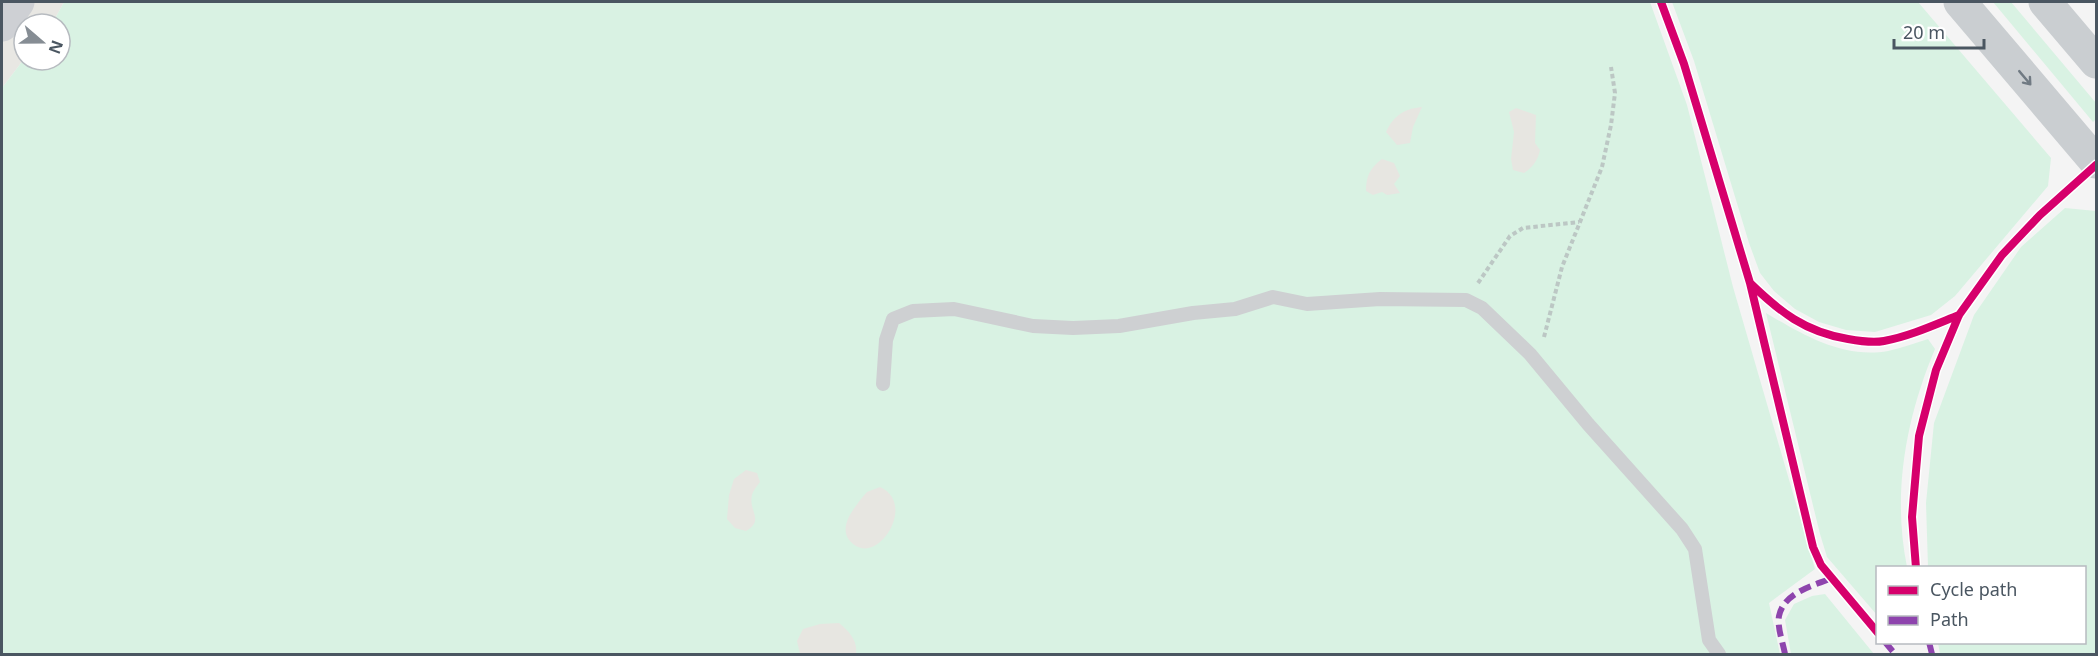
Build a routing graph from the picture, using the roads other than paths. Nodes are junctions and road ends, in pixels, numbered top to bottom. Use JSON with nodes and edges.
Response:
{"nodes":[{"id":1,"x":18,"y":2,"type":"edge"},
{"id":2,"x":1960,"y":2,"type":"edge"},
{"id":3,"x":2045,"y":2,"type":"edge"},
{"id":4,"x":2,"y":25,"type":"edge"},
{"id":5,"x":2097,"y":62,"type":"edge"},
{"id":6,"x":2097,"y":162,"type":"edge"},
{"id":7,"x":883,"y":384,"type":"dead end"},
{"id":8,"x":1719,"y":654,"type":"edge"}],
"edges":[{"from":1,"to":4,"type":"street"},
{"from":2,"to":6,"type":"main road","one_way":true},
{"from":3,"to":5,"type":"main road"},
{"from":7,"to":8,"type":"lane"}]}
